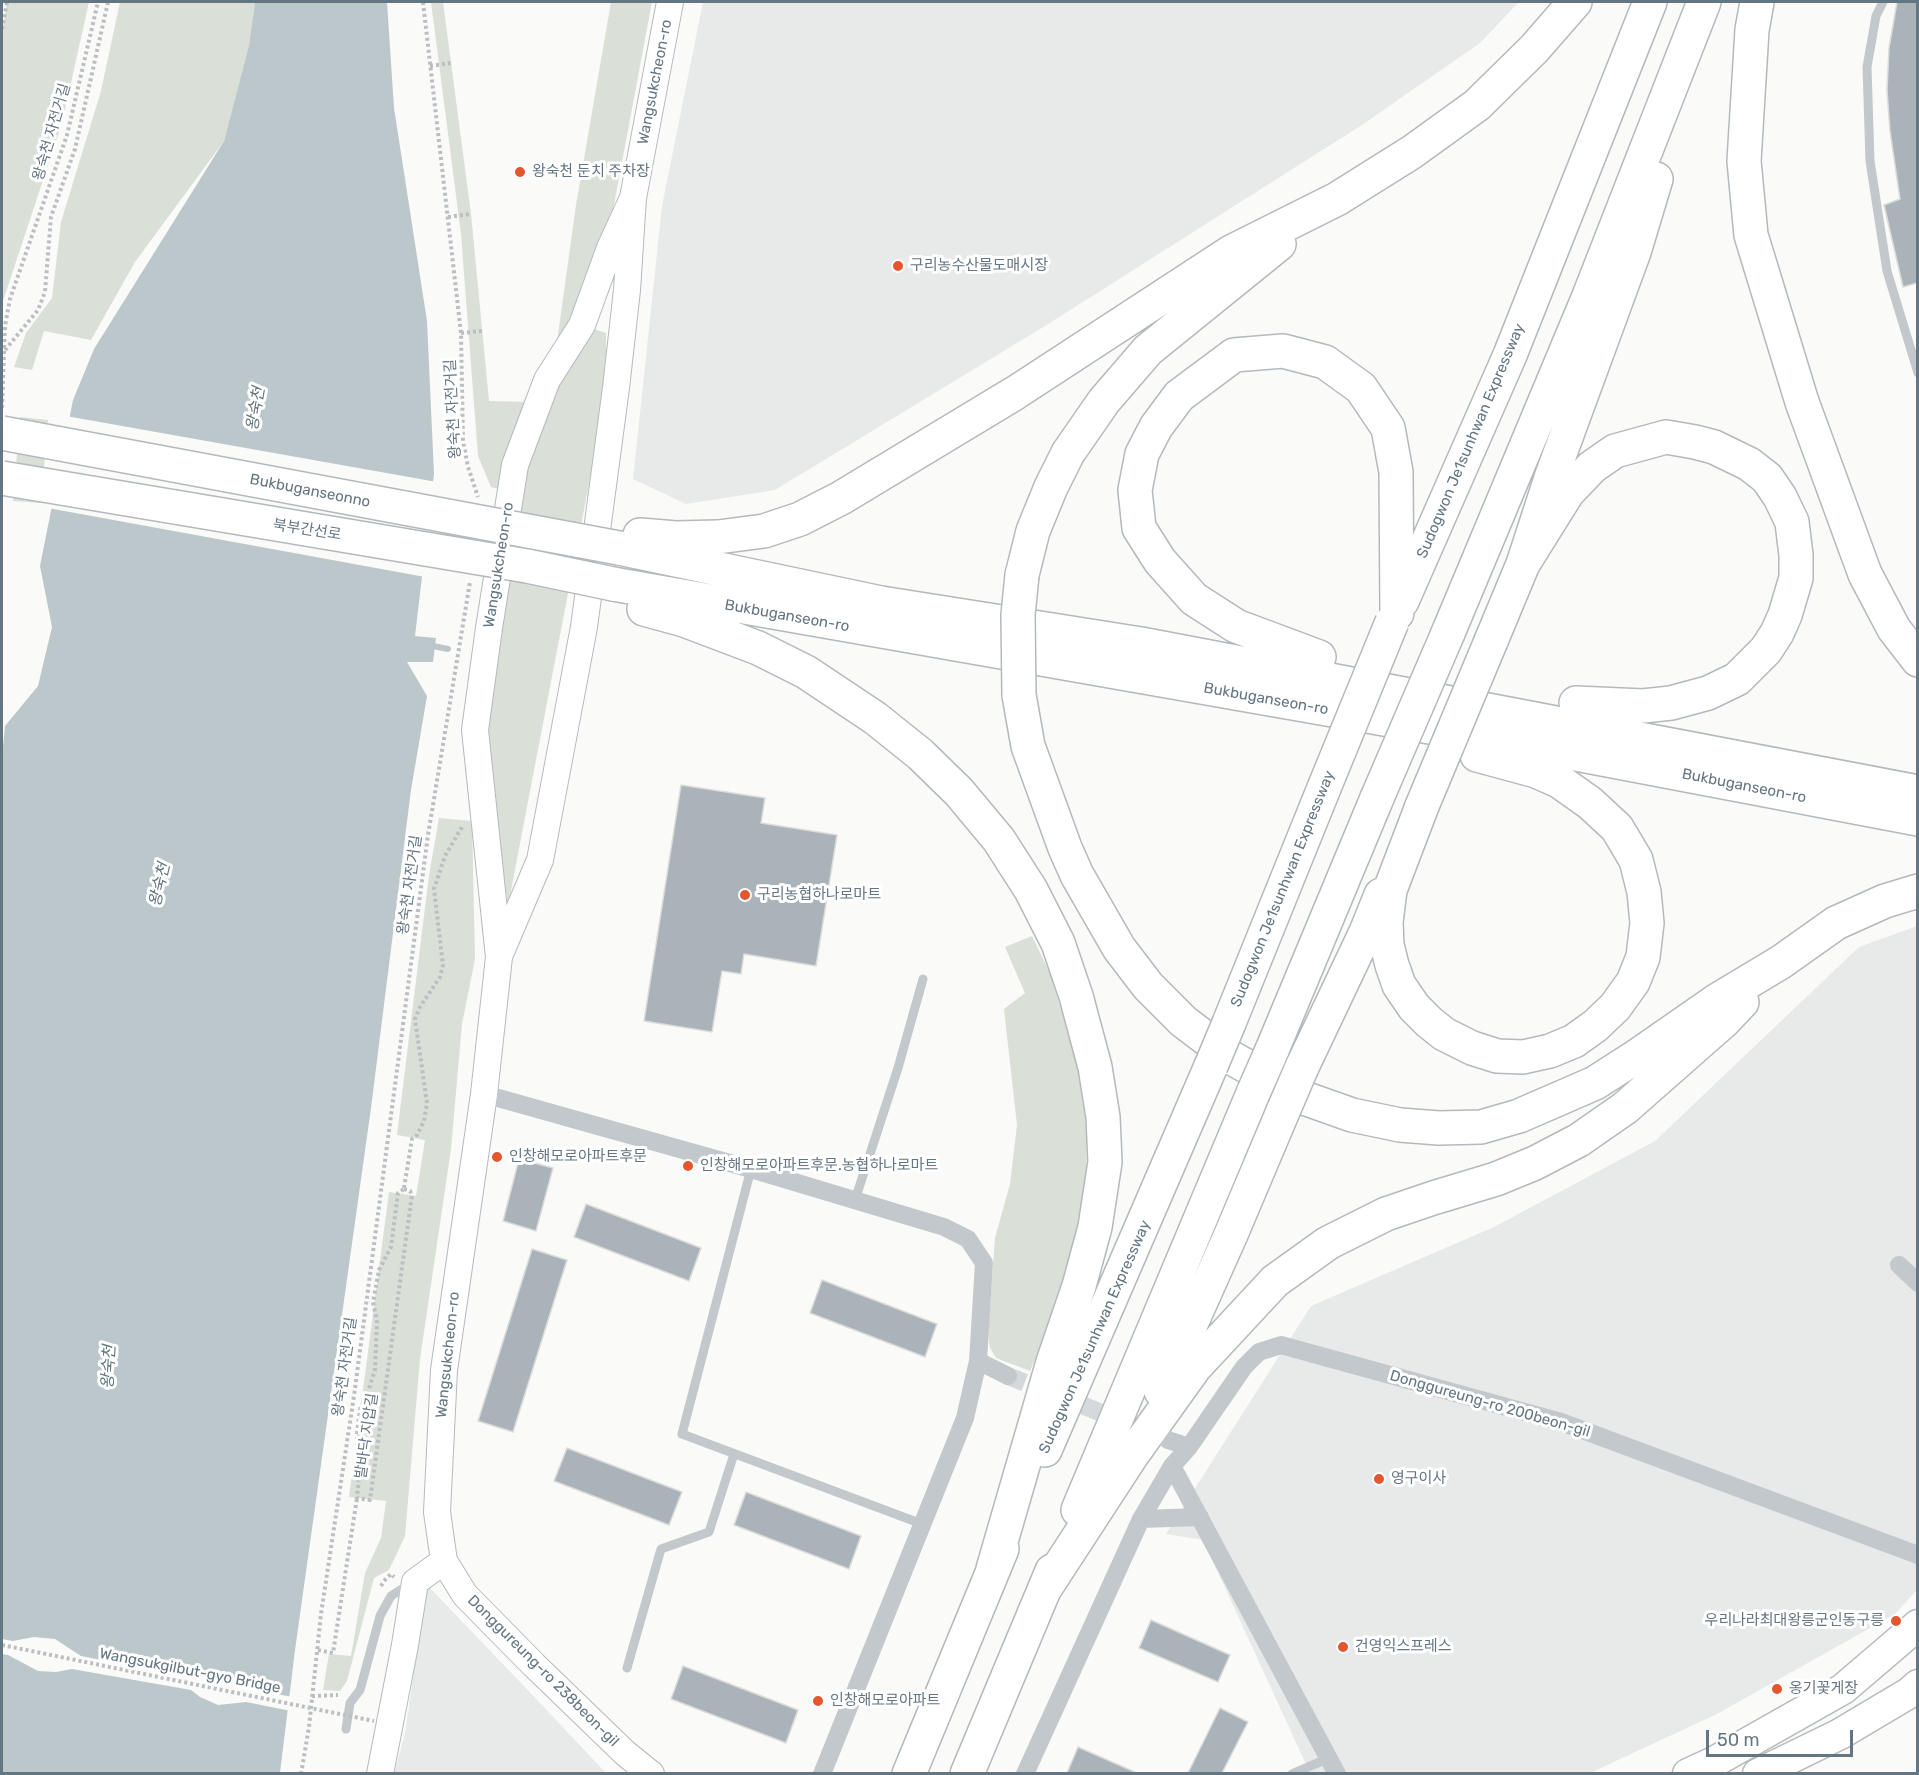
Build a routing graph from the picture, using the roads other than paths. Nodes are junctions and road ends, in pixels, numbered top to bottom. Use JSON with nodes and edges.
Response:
{"nodes":[{"id":1,"x":670,"y":2,"type":"edge"},
{"id":2,"x":1575,"y":2,"type":"edge"},
{"id":3,"x":1650,"y":2,"type":"edge"},
{"id":4,"x":1706,"y":2,"type":"edge"},
{"id":5,"x":1757,"y":2,"type":"edge"},
{"id":6,"x":1883,"y":2,"type":"edge"},
{"id":7,"x":633,"y":198,"type":"junction"},
{"id":8,"x":1337,"y":199,"type":"junction"},
{"id":9,"x":1917,"y":373,"type":"edge"},
{"id":10,"x":2,"y":433,"type":"edge"},
{"id":11,"x":2,"y":478,"type":"edge"},
{"id":12,"x":620,"y":540,"type":"junction"},
{"id":13,"x":1523,"y":564,"type":"junction"},
{"id":14,"x":612,"y":592,"type":"junction"},
{"id":15,"x":1394,"y":618,"type":"junction"},
{"id":16,"x":1141,"y":644,"type":"junction"},
{"id":17,"x":1319,"y":657,"type":"junction"},
{"id":18,"x":1917,"y":660,"type":"edge"},
{"id":19,"x":1267,"y":699,"type":"junction"},
{"id":20,"x":1576,"y":703,"type":"junction"},
{"id":21,"x":1917,"y":791,"type":"edge"},
{"id":22,"x":1422,"y":806,"type":"junction"},
{"id":23,"x":1917,"y":819,"type":"edge"},
{"id":24,"x":1917,"y":891,"type":"edge"},
{"id":25,"x":499,"y":957,"type":"junction"},
{"id":26,"x":1780,"y":962,"type":"junction"},
{"id":27,"x":923,"y":980,"type":"dead end"},
{"id":28,"x":484,"y":1094,"type":"junction"},
{"id":29,"x":751,"y":1169,"type":"junction"},
{"id":30,"x":855,"y":1200,"type":"junction"},
{"id":31,"x":1899,"y":1265,"type":"dead end"},
{"id":32,"x":1917,"y":1283,"type":"edge"},
{"id":33,"x":978,"y":1361,"type":"junction"},
{"id":34,"x":1008,"y":1376,"type":"tunnel mouth"},
{"id":35,"x":1168,"y":1440,"type":"tunnel mouth"},
{"id":36,"x":1189,"y":1447,"type":"junction"},
{"id":37,"x":735,"y":1454,"type":"junction"},
{"id":38,"x":1132,"y":1455,"type":"junction"},
{"id":39,"x":1172,"y":1466,"type":"junction"},
{"id":40,"x":1200,"y":1517,"type":"junction"},
{"id":41,"x":1141,"y":1519,"type":"junction"},
{"id":42,"x":922,"y":1524,"type":"junction"},
{"id":43,"x":1917,"y":1555,"type":"edge"},
{"id":44,"x":444,"y":1561,"type":"junction"},
{"id":45,"x":993,"y":1569,"type":"junction"},
{"id":46,"x":415,"y":1582,"type":"junction"},
{"id":47,"x":1044,"y":1590,"type":"junction"},
{"id":48,"x":1917,"y":1625,"type":"edge"},
{"id":49,"x":627,"y":1668,"type":"dead end"},
{"id":50,"x":1917,"y":1685,"type":"edge"},
{"id":51,"x":346,"y":1730,"type":"dead end"},
{"id":52,"x":1333,"y":1766,"type":"edge"},
{"id":53,"x":380,"y":1773,"type":"edge"},
{"id":54,"x":651,"y":1773,"type":"edge"},
{"id":55,"x":822,"y":1773,"type":"edge"},
{"id":56,"x":909,"y":1773,"type":"edge"},
{"id":57,"x":967,"y":1773,"type":"edge"},
{"id":58,"x":1025,"y":1773,"type":"edge"},
{"id":59,"x":1292,"y":1773,"type":"edge"},
{"id":60,"x":1688,"y":1773,"type":"edge"},
{"id":61,"x":1758,"y":1773,"type":"edge"}],
"edges":[{"from":1,"to":7,"type":"street","name":"Wangsukcheon-ro"},
{"from":2,"to":8,"type":"highway"},
{"from":3,"to":15,"type":"highway","name":"Sudogwon Je1sunhwan Expressway"},
{"from":4,"to":13,"type":"highway"},
{"from":4,"to":47,"type":"highway","bridge":true},
{"from":5,"to":18,"type":"highway"},
{"from":6,"to":9,"type":"lane"},
{"from":7,"to":25,"type":"street","name":"Wangsukcheon-ro"},
{"from":7,"to":25,"type":"street","name":"Wangsukcheon-ro"},
{"from":8,"to":12,"type":"highway"},
{"from":8,"to":26,"type":"highway","bridge":true},
{"from":10,"to":12,"type":"highway","name":"Bukbuganseonno","bridge":true},
{"from":11,"to":14,"type":"highway","name":"북부간선로","bridge":true},
{"from":12,"to":16,"type":"highway","name":"Bukbuganseon-ro"},
{"from":13,"to":20,"type":"highway"},
{"from":13,"to":22,"type":"highway","bridge":true},
{"from":14,"to":19,"type":"highway","name":"Bukbuganseon-ro"},
{"from":14,"to":45,"type":"highway"},
{"from":15,"to":17,"type":"highway"},
{"from":15,"to":45,"type":"highway","name":"Sudogwon Je1sunhwan Expressway","bridge":true},
{"from":16,"to":17,"type":"highway"},
{"from":16,"to":21,"type":"highway","name":"Bukbuganseon-ro"},
{"from":17,"to":20,"type":"highway"},
{"from":19,"to":22,"type":"highway"},
{"from":19,"to":23,"type":"highway","name":"Bukbuganseon-ro"},
{"from":20,"to":21,"type":"highway"},
{"from":22,"to":38,"type":"highway","bridge":true},
{"from":24,"to":26,"type":"highway"},
{"from":25,"to":28,"type":"street","name":"Wangsukcheon-ro"},
{"from":26,"to":38,"type":"highway"},
{"from":27,"to":30,"type":"lane"},
{"from":28,"to":29,"type":"street"},
{"from":28,"to":44,"type":"street","name":"Wangsukcheon-ro"},
{"from":29,"to":30,"type":"street"},
{"from":29,"to":37,"type":"lane"},
{"from":30,"to":33,"type":"street"},
{"from":31,"to":32,"type":"street"},
{"from":33,"to":34,"type":"street"},
{"from":33,"to":42,"type":"street"},
{"from":35,"to":36,"type":"street"},
{"from":36,"to":39,"type":"street","name":"Donggureung-ro 200beon-gil"},
{"from":36,"to":43,"type":"street","name":"Donggureung-ro 200beon-gil"},
{"from":37,"to":42,"type":"lane"},
{"from":37,"to":49,"type":"lane"},
{"from":38,"to":47,"type":"highway"},
{"from":39,"to":40,"type":"street"},
{"from":39,"to":41,"type":"street","name":"Donggureung-ro 200beon-gil"},
{"from":40,"to":41,"type":"street"},
{"from":40,"to":52,"type":"street"},
{"from":41,"to":58,"type":"street","name":"Donggureung-ro 200beon-gil"},
{"from":42,"to":55,"type":"street"},
{"from":44,"to":46,"type":"street"},
{"from":44,"to":54,"type":"street","name":"Donggureung-ro 238beon-gil"},
{"from":45,"to":56,"type":"highway","name":"Sudogwon Je1sunhwan Expressway"},
{"from":46,"to":51,"type":"lane"},
{"from":46,"to":53,"type":"street"},
{"from":47,"to":57,"type":"highway"},
{"from":48,"to":60,"type":"main road"},
{"from":50,"to":61,"type":"main road"},
{"from":52,"to":59,"type":"lane"}]}
